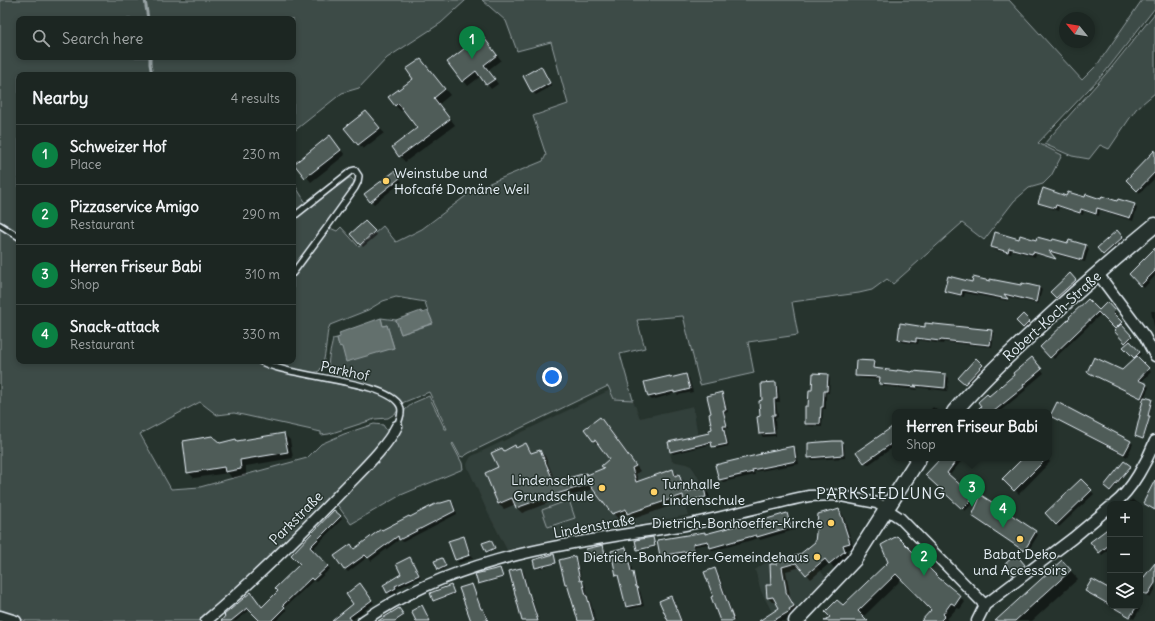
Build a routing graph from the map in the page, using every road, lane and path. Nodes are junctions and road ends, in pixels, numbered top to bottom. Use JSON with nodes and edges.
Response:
{"nodes":[{"id":1,"x":296,"y":215,"type":"edge"},
{"id":2,"x":0,"y":225,"type":"edge"},
{"id":3,"x":1155,"y":225,"type":"edge"},
{"id":4,"x":16,"y":235,"type":"edge"},
{"id":5,"x":296,"y":268,"type":"edge"},
{"id":6,"x":1098,"y":274,"type":"junction"},
{"id":7,"x":1155,"y":356,"type":"edge"},
{"id":8,"x":265,"y":364,"type":"edge"},
{"id":9,"x":957,"y":409,"type":"edge"},
{"id":10,"x":397,"y":426,"type":"joint"},
{"id":11,"x":1155,"y":441,"type":"edge"},
{"id":12,"x":918,"y":461,"type":"edge"},
{"id":13,"x":1117,"y":501,"type":"edge"},
{"id":14,"x":887,"y":508,"type":"junction"},
{"id":15,"x":1107,"y":510,"type":"edge"},
{"id":16,"x":985,"y":605,"type":"junction"},
{"id":17,"x":0,"y":616,"type":"edge"},
{"id":18,"x":16,"y":621,"type":"edge"},
{"id":19,"x":206,"y":621,"type":"edge"},
{"id":20,"x":363,"y":621,"type":"edge"},
{"id":21,"x":796,"y":621,"type":"edge"},
{"id":22,"x":977,"y":621,"type":"edge"}],
"edges":[{"from":1,"to":5,"type":"lane"},
{"from":2,"to":4,"type":"lane"},
{"from":3,"to":6,"type":"street","name":"Robert-Koch-Straße"},
{"from":6,"to":7,"type":"street"},
{"from":6,"to":9,"type":"street","name":"Robert-Koch-Straße"},
{"from":8,"to":10,"type":"lane","name":"Parkhof"},
{"from":10,"to":19,"type":"street","name":"Parkstraße"},
{"from":11,"to":13,"type":"street"},
{"from":12,"to":14,"type":"street"},
{"from":14,"to":16,"type":"street","name":"Lindenstraße"},
{"from":14,"to":20,"type":"street","name":"Lindenstraße"},
{"from":14,"to":21,"type":"street"},
{"from":15,"to":16,"type":"street"},
{"from":16,"to":22,"type":"street"},
{"from":17,"to":18,"type":"street"}]}
